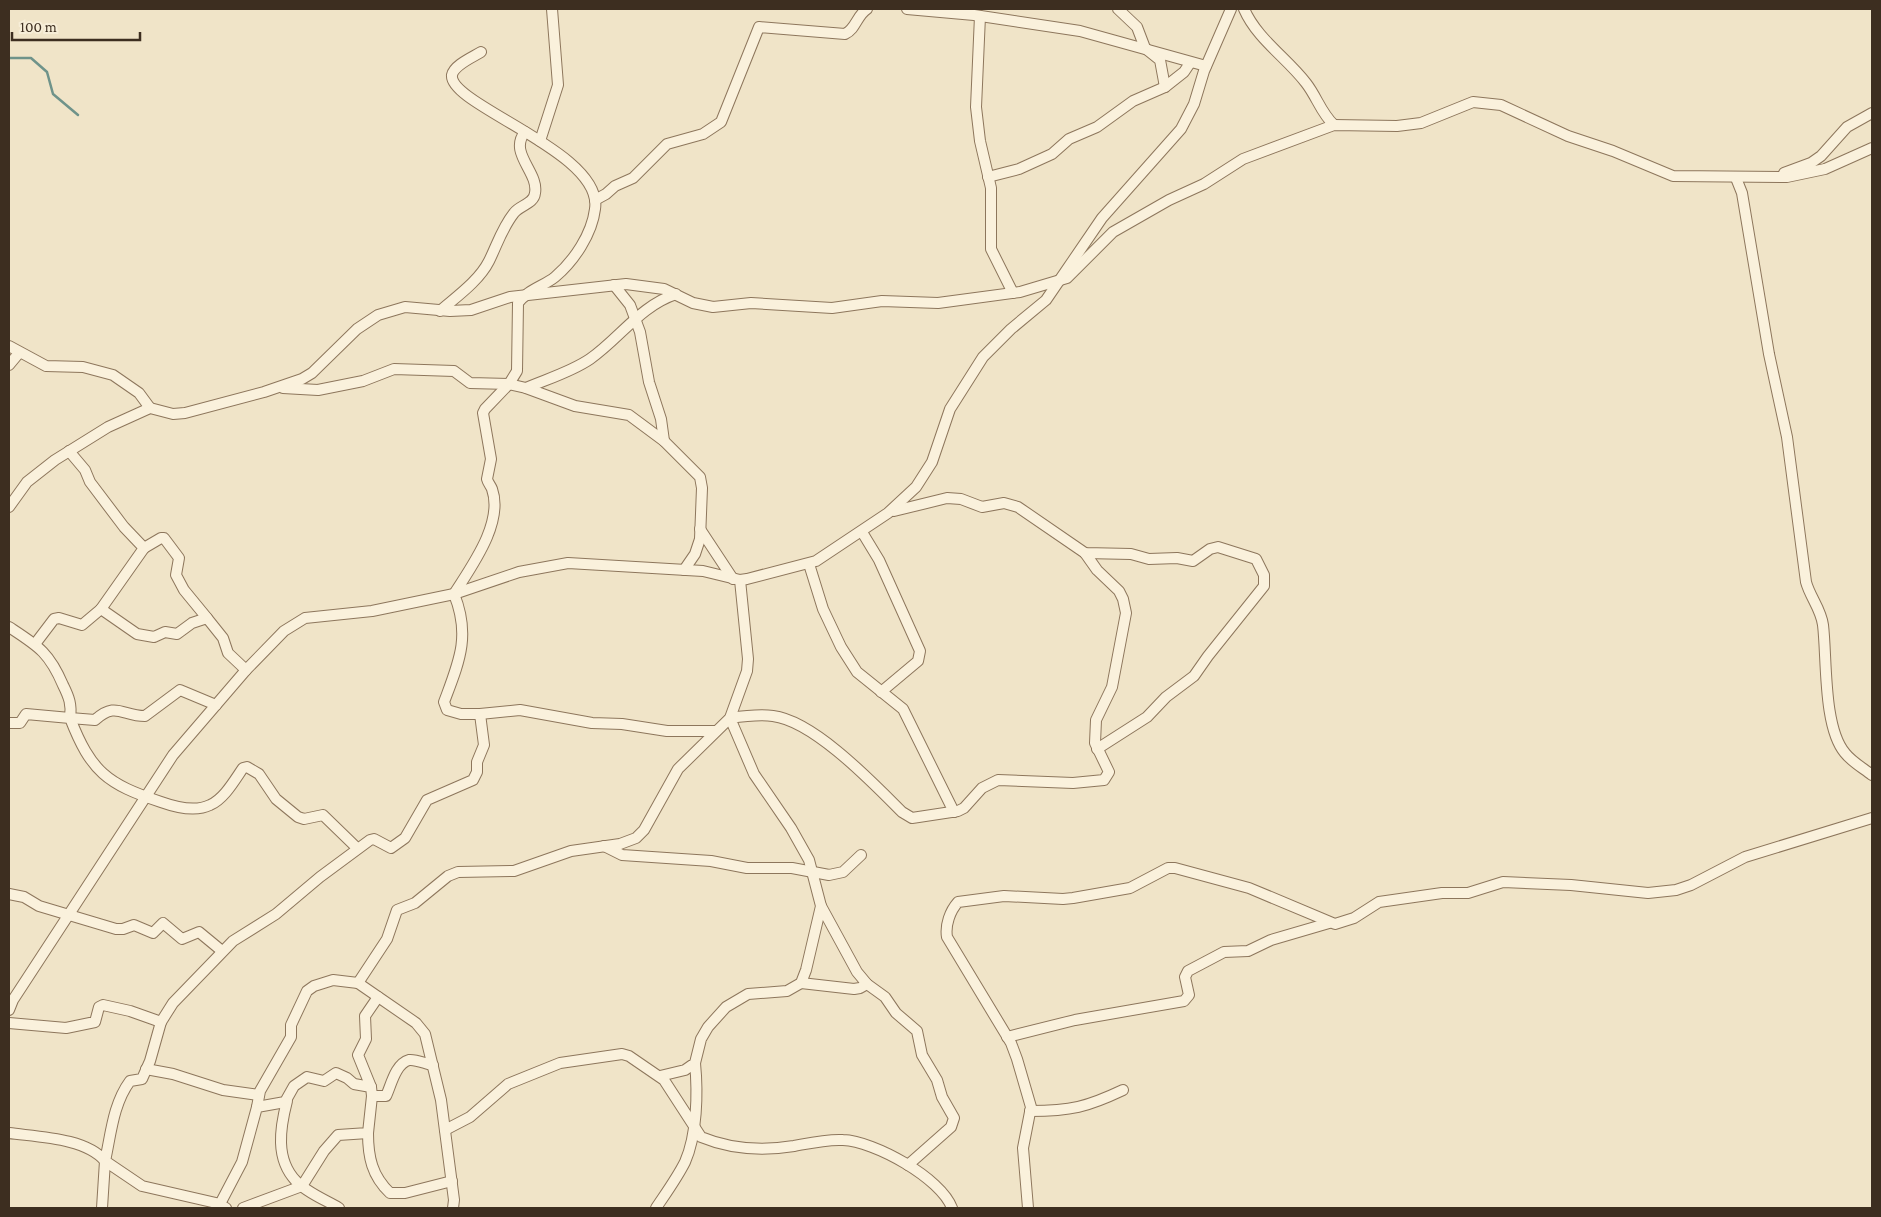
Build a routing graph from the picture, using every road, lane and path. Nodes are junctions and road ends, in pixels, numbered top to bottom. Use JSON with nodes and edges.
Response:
{"nodes":[{"id":1,"x":552,"y":9,"type":"edge"},
{"id":2,"x":868,"y":9,"type":"edge"},
{"id":3,"x":907,"y":9,"type":"edge"},
{"id":4,"x":1118,"y":9,"type":"edge"},
{"id":5,"x":1231,"y":9,"type":"edge"},
{"id":6,"x":1244,"y":9,"type":"edge"},
{"id":7,"x":980,"y":16,"type":"junction"},
{"id":8,"x":1145,"y":48,"type":"junction"},
{"id":9,"x":481,"y":52,"type":"dead end"},
{"id":10,"x":1190,"y":62,"type":"junction"},
{"id":11,"x":1206,"y":66,"type":"junction"},
{"id":12,"x":1165,"y":87,"type":"junction"},
{"id":13,"x":1872,"y":113,"type":"edge"},
{"id":14,"x":1334,"y":125,"type":"junction"},
{"id":15,"x":525,"y":132,"type":"junction"},
{"id":16,"x":540,"y":141,"type":"junction"},
{"id":17,"x":1872,"y":148,"type":"edge"},
{"id":18,"x":988,"y":177,"type":"junction"},
{"id":19,"x":1736,"y":178,"type":"junction"},
{"id":20,"x":1770,"y":179,"type":"junction"},
{"id":21,"x":596,"y":200,"type":"junction"},
{"id":22,"x":1061,"y":280,"type":"junction"},
{"id":23,"x":614,"y":285,"type":"junction"},
{"id":24,"x":1013,"y":293,"type":"junction"},
{"id":25,"x":676,"y":294,"type":"junction"},
{"id":26,"x":525,"y":296,"type":"junction"},
{"id":27,"x":440,"y":311,"type":"junction"},
{"id":28,"x":636,"y":318,"type":"junction"},
{"id":29,"x":9,"y":346,"type":"edge"},
{"id":30,"x":18,"y":353,"type":"junction"},
{"id":31,"x":9,"y":365,"type":"edge"},
{"id":32,"x":509,"y":384,"type":"junction"},
{"id":33,"x":277,"y":388,"type":"junction"},
{"id":34,"x":526,"y":388,"type":"junction"},
{"id":35,"x":150,"y":408,"type":"junction"},
{"id":36,"x":664,"y":441,"type":"junction"},
{"id":37,"x":69,"y":450,"type":"junction"},
{"id":38,"x":9,"y":507,"type":"edge"},
{"id":39,"x":888,"y":513,"type":"junction"},
{"id":40,"x":700,"y":528,"type":"junction"},
{"id":41,"x":862,"y":532,"type":"junction"},
{"id":42,"x":144,"y":548,"type":"junction"},
{"id":43,"x":1085,"y":553,"type":"junction"},
{"id":44,"x":809,"y":564,"type":"junction"},
{"id":45,"x":684,"y":570,"type":"junction"},
{"id":46,"x":737,"y":579,"type":"junction"},
{"id":47,"x":454,"y":594,"type":"junction"},
{"id":48,"x":100,"y":609,"type":"junction"},
{"id":49,"x":207,"y":618,"type":"junction"},
{"id":50,"x":9,"y":627,"type":"edge"},
{"id":51,"x":36,"y":644,"type":"junction"},
{"id":52,"x":246,"y":670,"type":"junction"},
{"id":53,"x":881,"y":692,"type":"junction"},
{"id":54,"x":216,"y":705,"type":"junction"},
{"id":55,"x":480,"y":714,"type":"junction"},
{"id":56,"x":70,"y":718,"type":"junction"},
{"id":57,"x":730,"y":718,"type":"junction"},
{"id":58,"x":9,"y":723,"type":"edge"},
{"id":59,"x":716,"y":731,"type":"junction"},
{"id":60,"x":1097,"y":748,"type":"junction"},
{"id":61,"x":1872,"y":775,"type":"edge"},
{"id":62,"x":146,"y":797,"type":"junction"},
{"id":63,"x":954,"y":812,"type":"junction"},
{"id":64,"x":1872,"y":818,"type":"edge"},
{"id":65,"x":604,"y":846,"type":"junction"},
{"id":66,"x":358,"y":848,"type":"junction"},
{"id":67,"x":862,"y":855,"type":"dead end"},
{"id":68,"x":813,"y":873,"type":"junction"},
{"id":69,"x":9,"y":894,"type":"edge"},
{"id":70,"x":821,"y":906,"type":"junction"},
{"id":71,"x":69,"y":915,"type":"junction"},
{"id":72,"x":1330,"y":923,"type":"junction"},
{"id":73,"x":222,"y":951,"type":"junction"},
{"id":74,"x":358,"y":983,"type":"junction"},
{"id":75,"x":800,"y":983,"type":"junction"},
{"id":76,"x":867,"y":984,"type":"junction"},
{"id":77,"x":378,"y":998,"type":"junction"},
{"id":78,"x":9,"y":1010,"type":"edge"},
{"id":79,"x":161,"y":1022,"type":"junction"},
{"id":80,"x":9,"y":1023,"type":"edge"},
{"id":81,"x":1007,"y":1037,"type":"junction"},
{"id":82,"x":694,"y":1063,"type":"junction"},
{"id":83,"x":433,"y":1065,"type":"junction"},
{"id":84,"x":146,"y":1069,"type":"junction"},
{"id":85,"x":660,"y":1076,"type":"junction"},
{"id":86,"x":1124,"y":1090,"type":"dead end"},
{"id":87,"x":372,"y":1091,"type":"junction"},
{"id":88,"x":259,"y":1096,"type":"junction"},
{"id":89,"x":286,"y":1101,"type":"junction"},
{"id":90,"x":257,"y":1107,"type":"junction"},
{"id":91,"x":1030,"y":1111,"type":"junction"},
{"id":92,"x":693,"y":1126,"type":"junction"},
{"id":93,"x":445,"y":1130,"type":"junction"},
{"id":94,"x":9,"y":1133,"type":"edge"},
{"id":95,"x":368,"y":1133,"type":"junction"},
{"id":96,"x":105,"y":1161,"type":"junction"},
{"id":97,"x":908,"y":1165,"type":"junction"},
{"id":98,"x":452,"y":1181,"type":"junction"},
{"id":99,"x":302,"y":1186,"type":"junction"},
{"id":100,"x":223,"y":1206,"type":"edge"},
{"id":101,"x":102,"y":1208,"type":"edge"},
{"id":102,"x":243,"y":1208,"type":"edge"},
{"id":103,"x":339,"y":1208,"type":"edge"},
{"id":104,"x":453,"y":1208,"type":"edge"},
{"id":105,"x":656,"y":1208,"type":"edge"},
{"id":106,"x":952,"y":1208,"type":"edge"},
{"id":107,"x":1028,"y":1208,"type":"edge"}],
"edges":[{"from":1,"to":16,"type":"street"},
{"from":2,"to":21,"type":"street"},
{"from":3,"to":7,"type":"street"},
{"from":4,"to":8,"type":"street"},
{"from":5,"to":11,"type":"street"},
{"from":6,"to":14,"type":"street"},
{"from":7,"to":8,"type":"street"},
{"from":7,"to":18,"type":"street"},
{"from":8,"to":10,"type":"street"},
{"from":8,"to":12,"type":"street"},
{"from":9,"to":15,"type":"street"},
{"from":10,"to":11,"type":"street"},
{"from":10,"to":12,"type":"street"},
{"from":11,"to":22,"type":"street"},
{"from":12,"to":18,"type":"street"},
{"from":13,"to":20,"type":"street"},
{"from":14,"to":19,"type":"street"},
{"from":14,"to":22,"type":"street"},
{"from":15,"to":16,"type":"street"},
{"from":15,"to":27,"type":"street"},
{"from":16,"to":21,"type":"street"},
{"from":17,"to":20,"type":"street"},
{"from":18,"to":24,"type":"street"},
{"from":19,"to":20,"type":"street"},
{"from":19,"to":61,"type":"street"},
{"from":21,"to":26,"type":"street"},
{"from":22,"to":24,"type":"street"},
{"from":22,"to":39,"type":"street"},
{"from":23,"to":25,"type":"street"},
{"from":23,"to":26,"type":"street"},
{"from":23,"to":28,"type":"street"},
{"from":24,"to":25,"type":"street"},
{"from":25,"to":28,"type":"street"},
{"from":26,"to":27,"type":"street"},
{"from":26,"to":32,"type":"street"},
{"from":27,"to":33,"type":"street"},
{"from":28,"to":34,"type":"street"},
{"from":28,"to":36,"type":"street"},
{"from":29,"to":30,"type":"street"},
{"from":30,"to":31,"type":"street"},
{"from":30,"to":35,"type":"street"},
{"from":32,"to":33,"type":"street"},
{"from":32,"to":34,"type":"street"},
{"from":32,"to":47,"type":"street"},
{"from":33,"to":35,"type":"street"},
{"from":34,"to":36,"type":"street"},
{"from":35,"to":37,"type":"street"},
{"from":36,"to":40,"type":"street"},
{"from":37,"to":38,"type":"street"},
{"from":37,"to":42,"type":"street"},
{"from":39,"to":41,"type":"street"},
{"from":39,"to":43,"type":"street"},
{"from":40,"to":45,"type":"street"},
{"from":40,"to":46,"type":"street"},
{"from":41,"to":44,"type":"street"},
{"from":41,"to":53,"type":"street"},
{"from":42,"to":48,"type":"street"},
{"from":42,"to":49,"type":"street"},
{"from":43,"to":60,"type":"street"},
{"from":43,"to":60,"type":"street"},
{"from":44,"to":46,"type":"street"},
{"from":44,"to":53,"type":"street"},
{"from":45,"to":46,"type":"street"},
{"from":45,"to":47,"type":"street"},
{"from":46,"to":57,"type":"street"},
{"from":47,"to":52,"type":"street"},
{"from":47,"to":55,"type":"street"},
{"from":48,"to":49,"type":"street"},
{"from":48,"to":51,"type":"street"},
{"from":49,"to":52,"type":"street"},
{"from":50,"to":51,"type":"street"},
{"from":51,"to":56,"type":"street"},
{"from":52,"to":54,"type":"street"},
{"from":53,"to":63,"type":"street"},
{"from":54,"to":56,"type":"street"},
{"from":54,"to":62,"type":"street"},
{"from":55,"to":59,"type":"street"},
{"from":55,"to":66,"type":"street"},
{"from":56,"to":58,"type":"street"},
{"from":56,"to":62,"type":"street"},
{"from":57,"to":59,"type":"street"},
{"from":57,"to":63,"type":"street"},
{"from":57,"to":68,"type":"street"},
{"from":59,"to":65,"type":"street"},
{"from":60,"to":63,"type":"street"},
{"from":62,"to":66,"type":"street"},
{"from":62,"to":71,"type":"street"},
{"from":64,"to":72,"type":"street"},
{"from":65,"to":68,"type":"street"},
{"from":65,"to":74,"type":"street"},
{"from":66,"to":73,"type":"street"},
{"from":67,"to":68,"type":"street"},
{"from":68,"to":70,"type":"street"},
{"from":69,"to":71,"type":"street"},
{"from":70,"to":75,"type":"street"},
{"from":70,"to":76,"type":"street"},
{"from":71,"to":73,"type":"street"},
{"from":71,"to":78,"type":"street"},
{"from":72,"to":81,"type":"street"},
{"from":72,"to":81,"type":"street"},
{"from":73,"to":79,"type":"street"},
{"from":74,"to":77,"type":"street"},
{"from":74,"to":88,"type":"street"},
{"from":75,"to":76,"type":"street"},
{"from":75,"to":82,"type":"street"},
{"from":76,"to":97,"type":"street"},
{"from":77,"to":83,"type":"street"},
{"from":77,"to":87,"type":"street"},
{"from":79,"to":80,"type":"street"},
{"from":79,"to":84,"type":"street"},
{"from":81,"to":91,"type":"street"},
{"from":82,"to":85,"type":"street"},
{"from":82,"to":92,"type":"street"},
{"from":83,"to":87,"type":"street"},
{"from":83,"to":93,"type":"street"},
{"from":84,"to":88,"type":"street"},
{"from":84,"to":96,"type":"street"},
{"from":85,"to":92,"type":"street"},
{"from":85,"to":93,"type":"street"},
{"from":86,"to":91,"type":"street"},
{"from":87,"to":89,"type":"street"},
{"from":87,"to":95,"type":"street"},
{"from":88,"to":90,"type":"street"},
{"from":89,"to":90,"type":"street"},
{"from":89,"to":99,"type":"street"},
{"from":90,"to":100,"type":"street"},
{"from":91,"to":107,"type":"street"},
{"from":92,"to":97,"type":"street"},
{"from":92,"to":105,"type":"street"},
{"from":93,"to":98,"type":"street"},
{"from":94,"to":96,"type":"street"},
{"from":95,"to":98,"type":"street"},
{"from":95,"to":99,"type":"street"},
{"from":96,"to":100,"type":"street"},
{"from":96,"to":101,"type":"street"},
{"from":97,"to":106,"type":"street"},
{"from":98,"to":104,"type":"street"},
{"from":99,"to":102,"type":"street"},
{"from":99,"to":103,"type":"street"}]}
